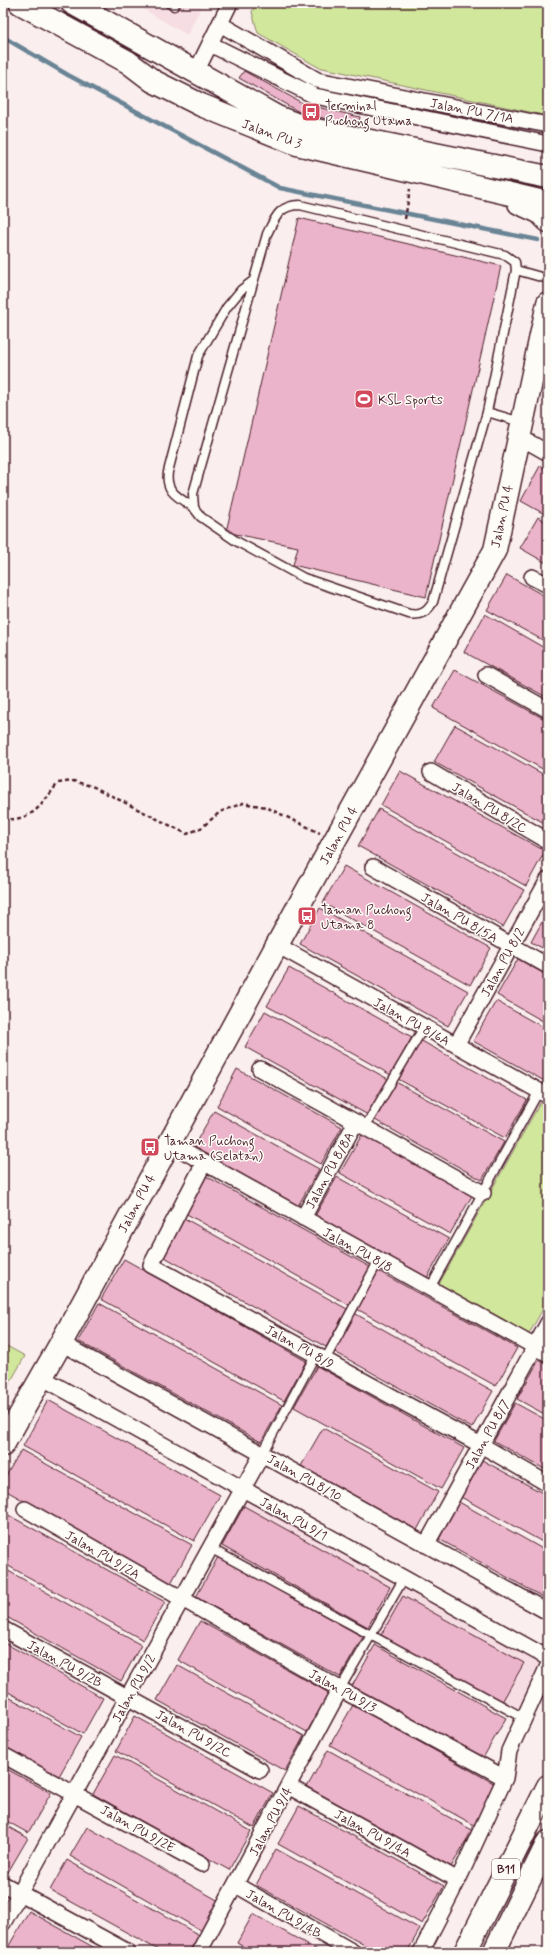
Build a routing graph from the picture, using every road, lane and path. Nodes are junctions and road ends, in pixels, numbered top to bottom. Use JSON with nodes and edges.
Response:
{"nodes":[{"id":1,"x":20,"y":3,"type":"edge"},
{"id":2,"x":72,"y":3,"type":"edge"},
{"id":3,"x":168,"y":3,"type":"edge"},
{"id":4,"x":176,"y":3,"type":"edge"},
{"id":5,"x":230,"y":3,"type":"edge"},
{"id":6,"x":220,"y":24,"type":"junction"},
{"id":7,"x":210,"y":44,"type":"junction"},
{"id":8,"x":128,"y":62,"type":"junction"},
{"id":9,"x":196,"y":72,"type":"junction"},
{"id":10,"x":548,"y":125,"type":"edge"},
{"id":11,"x":268,"y":134,"type":"junction"},
{"id":12,"x":548,"y":144,"type":"edge"},
{"id":13,"x":548,"y":177,"type":"edge"},
{"id":14,"x":504,"y":193,"type":"junction"},
{"id":15,"x":408,"y":202,"type":"dead end"},
{"id":16,"x":548,"y":203,"type":"edge"},
{"id":17,"x":406,"y":217,"type":"dead end"},
{"id":18,"x":548,"y":221,"type":"edge"},
{"id":19,"x":516,"y":270,"type":"junction"},
{"id":20,"x":548,"y":279,"type":"edge"},
{"id":21,"x":253,"y":281,"type":"junction"},
{"id":22,"x":548,"y":303,"type":"edge"},
{"id":23,"x":487,"y":412,"type":"junction"},
{"id":24,"x":520,"y":429,"type":"junction"},
{"id":25,"x":548,"y":453,"type":"edge"},
{"id":26,"x":194,"y":508,"type":"junction"},
{"id":27,"x":532,"y":577,"type":"dead end"},
{"id":28,"x":548,"y":585,"type":"edge"},
{"id":29,"x":486,"y":675,"type":"dead end"},
{"id":30,"x":548,"y":710,"type":"edge"},
{"id":31,"x":431,"y":772,"type":"dead end"},
{"id":32,"x":3,"y":819,"type":"edge"},
{"id":33,"x":335,"y":840,"type":"junction"},
{"id":34,"x":548,"y":841,"type":"edge"},
{"id":35,"x":373,"y":867,"type":"dead end"},
{"id":36,"x":548,"y":880,"type":"edge"},
{"id":37,"x":277,"y":945,"type":"junction"},
{"id":38,"x":511,"y":946,"type":"junction"},
{"id":39,"x":548,"y":966,"type":"edge"},
{"id":40,"x":424,"y":1027,"type":"junction"},
{"id":41,"x":456,"y":1045,"type":"junction"},
{"id":42,"x":260,"y":1069,"type":"dead end"},
{"id":43,"x":544,"y":1094,"type":"edge"},
{"id":44,"x":360,"y":1125,"type":"junction"},
{"id":45,"x":169,"y":1143,"type":"junction"},
{"id":46,"x":204,"y":1162,"type":"junction"},
{"id":47,"x":483,"y":1193,"type":"junction"},
{"id":48,"x":303,"y":1218,"type":"junction"},
{"id":49,"x":379,"y":1260,"type":"junction"},
{"id":50,"x":430,"y":1288,"type":"junction"},
{"id":51,"x":548,"y":1323,"type":"edge"},
{"id":52,"x":61,"y":1343,"type":"junction"},
{"id":53,"x":541,"y":1351,"type":"edge"},
{"id":54,"x":320,"y":1357,"type":"junction"},
{"id":55,"x":41,"y":1377,"type":"junction"},
{"id":56,"x":3,"y":1445,"type":"edge"},
{"id":57,"x":481,"y":1445,"type":"junction"},
{"id":58,"x":262,"y":1454,"type":"junction"},
{"id":59,"x":548,"y":1484,"type":"edge"},
{"id":60,"x":242,"y":1489,"type":"junction"},
{"id":61,"x":25,"y":1509,"type":"dead end"},
{"id":62,"x":426,"y":1545,"type":"junction"},
{"id":63,"x":210,"y":1548,"type":"junction"},
{"id":64,"x":404,"y":1578,"type":"junction"},
{"id":65,"x":181,"y":1600,"type":"junction"},
{"id":66,"x":548,"y":1612,"type":"edge"},
{"id":67,"x":3,"y":1629,"type":"edge"},
{"id":68,"x":371,"y":1635,"type":"junction"},
{"id":69,"x":548,"y":1658,"type":"edge"},
{"id":70,"x":548,"y":1666,"type":"edge"},
{"id":71,"x":340,"y":1689,"type":"junction"},
{"id":72,"x":128,"y":1697,"type":"junction"},
{"id":73,"x":524,"y":1718,"type":"junction"},
{"id":74,"x":3,"y":1754,"type":"edge"},
{"id":75,"x":260,"y":1770,"type":"dead end"},
{"id":76,"x":505,"y":1778,"type":"junction"},
{"id":77,"x":288,"y":1786,"type":"junction"},
{"id":78,"x":548,"y":1786,"type":"edge"},
{"id":79,"x":74,"y":1793,"type":"junction"},
{"id":80,"x":548,"y":1842,"type":"edge"},
{"id":81,"x":202,"y":1864,"type":"dead end"},
{"id":82,"x":458,"y":1880,"type":"junction"},
{"id":83,"x":3,"y":1884,"type":"edge"},
{"id":84,"x":236,"y":1885,"type":"junction"},
{"id":85,"x":19,"y":1893,"type":"junction"},
{"id":86,"x":3,"y":1923,"type":"edge"},
{"id":87,"x":128,"y":1952,"type":"edge"},
{"id":88,"x":199,"y":1952,"type":"edge"},
{"id":89,"x":353,"y":1952,"type":"edge"},
{"id":90,"x":421,"y":1952,"type":"edge"},
{"id":91,"x":465,"y":1952,"type":"edge"},
{"id":92,"x":494,"y":1952,"type":"edge"}],
"edges":[{"from":1,"to":8,"type":"street","name":"Jalan PU 3"},
{"from":2,"to":9,"type":"street","name":"Jalan PU 3"},
{"from":3,"to":4,"type":"lane"},
{"from":5,"to":6,"type":"street"},
{"from":6,"to":7,"type":"street"},
{"from":6,"to":10,"type":"street","name":"Jalan PU 7/1A"},
{"from":7,"to":9,"type":"street"},
{"from":7,"to":12,"type":"street"},
{"from":8,"to":9,"type":"street"},
{"from":8,"to":11,"type":"street","name":"Jalan PU 3"},
{"from":9,"to":11,"type":"street"},
{"from":9,"to":13,"type":"street","name":"Jalan PU 3"},
{"from":11,"to":14,"type":"street","name":"Jalan PU 3"},
{"from":14,"to":16,"type":"street","name":"Jalan PU 3"},
{"from":14,"to":18,"type":"street"},
{"from":15,"to":17,"type":"path"},
{"from":19,"to":20,"type":"lane"},
{"from":19,"to":21,"type":"lane"},
{"from":19,"to":23,"type":"lane"},
{"from":21,"to":26,"type":"lane"},
{"from":21,"to":26,"type":"lane"},
{"from":22,"to":24,"type":"street","name":"Jalan PU 4"},
{"from":23,"to":24,"type":"lane"},
{"from":23,"to":26,"type":"lane"},
{"from":24,"to":25,"type":"street"},
{"from":24,"to":33,"type":"street","name":"Jalan PU 4"},
{"from":27,"to":28,"type":"street"},
{"from":29,"to":30,"type":"street"},
{"from":31,"to":34,"type":"street","name":"Jalan PU 8/2C"},
{"from":32,"to":33,"type":"path"},
{"from":33,"to":37,"type":"street","name":"Jalan PU 4"},
{"from":35,"to":38,"type":"street","name":"Jalan PU 8/5A"},
{"from":36,"to":38,"type":"street","name":"Jalan PU 8/2"},
{"from":37,"to":40,"type":"street","name":"Jalan PU 8/6A"},
{"from":37,"to":45,"type":"street","name":"Jalan PU 4"},
{"from":38,"to":39,"type":"street","name":"Jalan PU 8/5A"},
{"from":38,"to":41,"type":"street","name":"Jalan PU 8/2"},
{"from":40,"to":41,"type":"street","name":"Jalan PU 8/6A"},
{"from":40,"to":44,"type":"lane"},
{"from":41,"to":43,"type":"street","name":"Jalan PU 8/6A"},
{"from":42,"to":44,"type":"street"},
{"from":43,"to":47,"type":"lane"},
{"from":44,"to":47,"type":"street"},
{"from":44,"to":48,"type":"street","name":"Jalan PU 8/8A"},
{"from":45,"to":46,"type":"street","name":"Jalan PU 8/8"},
{"from":45,"to":52,"type":"street","name":"Jalan PU 4"},
{"from":46,"to":48,"type":"street","name":"Jalan PU 8/8"},
{"from":46,"to":54,"type":"street","name":"Jalan PU 8/9"},
{"from":47,"to":50,"type":"lane"},
{"from":48,"to":49,"type":"street","name":"Jalan PU 8/8"},
{"from":49,"to":50,"type":"street","name":"Jalan PU 8/8"},
{"from":49,"to":54,"type":"lane"},
{"from":50,"to":53,"type":"street","name":"Jalan PU 8/8"},
{"from":51,"to":53,"type":"street","name":"Jalan PU 8/7"},
{"from":52,"to":55,"type":"street","name":"Jalan PU 4"},
{"from":52,"to":58,"type":"street","name":"Jalan PU 8/10"},
{"from":53,"to":57,"type":"street","name":"Jalan PU 8/7"},
{"from":54,"to":57,"type":"street","name":"Jalan PU 8/9"},
{"from":54,"to":58,"type":"lane"},
{"from":55,"to":56,"type":"street","name":"Jalan PU 4"},
{"from":55,"to":60,"type":"street","name":"Jalan PU 9/1"},
{"from":57,"to":59,"type":"street","name":"Jalan PU 8/9"},
{"from":57,"to":62,"type":"street","name":"Jalan PU 8/7"},
{"from":58,"to":60,"type":"street","name":"Jalan PU 9/2"},
{"from":58,"to":62,"type":"street","name":"Jalan PU 8/10"},
{"from":60,"to":63,"type":"street","name":"Jalan PU 9/2"},
{"from":60,"to":64,"type":"street","name":"Jalan PU 9/1"},
{"from":61,"to":65,"type":"street","name":"Jalan PU 9/2A"},
{"from":62,"to":66,"type":"street","name":"Jalan PU 8/10"},
{"from":63,"to":65,"type":"street","name":"Jalan PU 9/2"},
{"from":63,"to":68,"type":"lane"},
{"from":64,"to":68,"type":"lane"},
{"from":64,"to":69,"type":"street","name":"Jalan PU 9/1"},
{"from":65,"to":71,"type":"street","name":"Jalan PU 9/3"},
{"from":65,"to":72,"type":"street","name":"Jalan PU 9/2"},
{"from":67,"to":72,"type":"street","name":"Jalan PU 9/2B"},
{"from":68,"to":71,"type":"lane"},
{"from":68,"to":73,"type":"lane"},
{"from":70,"to":73,"type":"street"},
{"from":71,"to":76,"type":"street","name":"Jalan PU 9/3"},
{"from":71,"to":77,"type":"street","name":"Jalan PU 9/4"},
{"from":72,"to":75,"type":"street","name":"Jalan PU 9/2C"},
{"from":72,"to":79,"type":"street","name":"Jalan PU 9/2"},
{"from":73,"to":76,"type":"street"},
{"from":74,"to":79,"type":"street","name":"Jalan PU 9/2E"},
{"from":76,"to":82,"type":"street"},
{"from":77,"to":82,"type":"street","name":"Jalan PU 9/4A"},
{"from":77,"to":84,"type":"street","name":"Jalan PU 9/4"},
{"from":78,"to":91,"type":"street","number":"B11"},
{"from":79,"to":81,"type":"street","name":"Jalan PU 9/2E"},
{"from":79,"to":85,"type":"street","name":"Jalan PU 9/2"},
{"from":80,"to":92,"type":"street","number":"B11"},
{"from":82,"to":90,"type":"street"},
{"from":83,"to":85,"type":"street"},
{"from":84,"to":88,"type":"street","name":"Jalan PU 9/4"},
{"from":84,"to":89,"type":"street","name":"Jalan PU 9/4B"},
{"from":85,"to":86,"type":"street","name":"Jalan PU 9/2"},
{"from":85,"to":87,"type":"street"}]}
